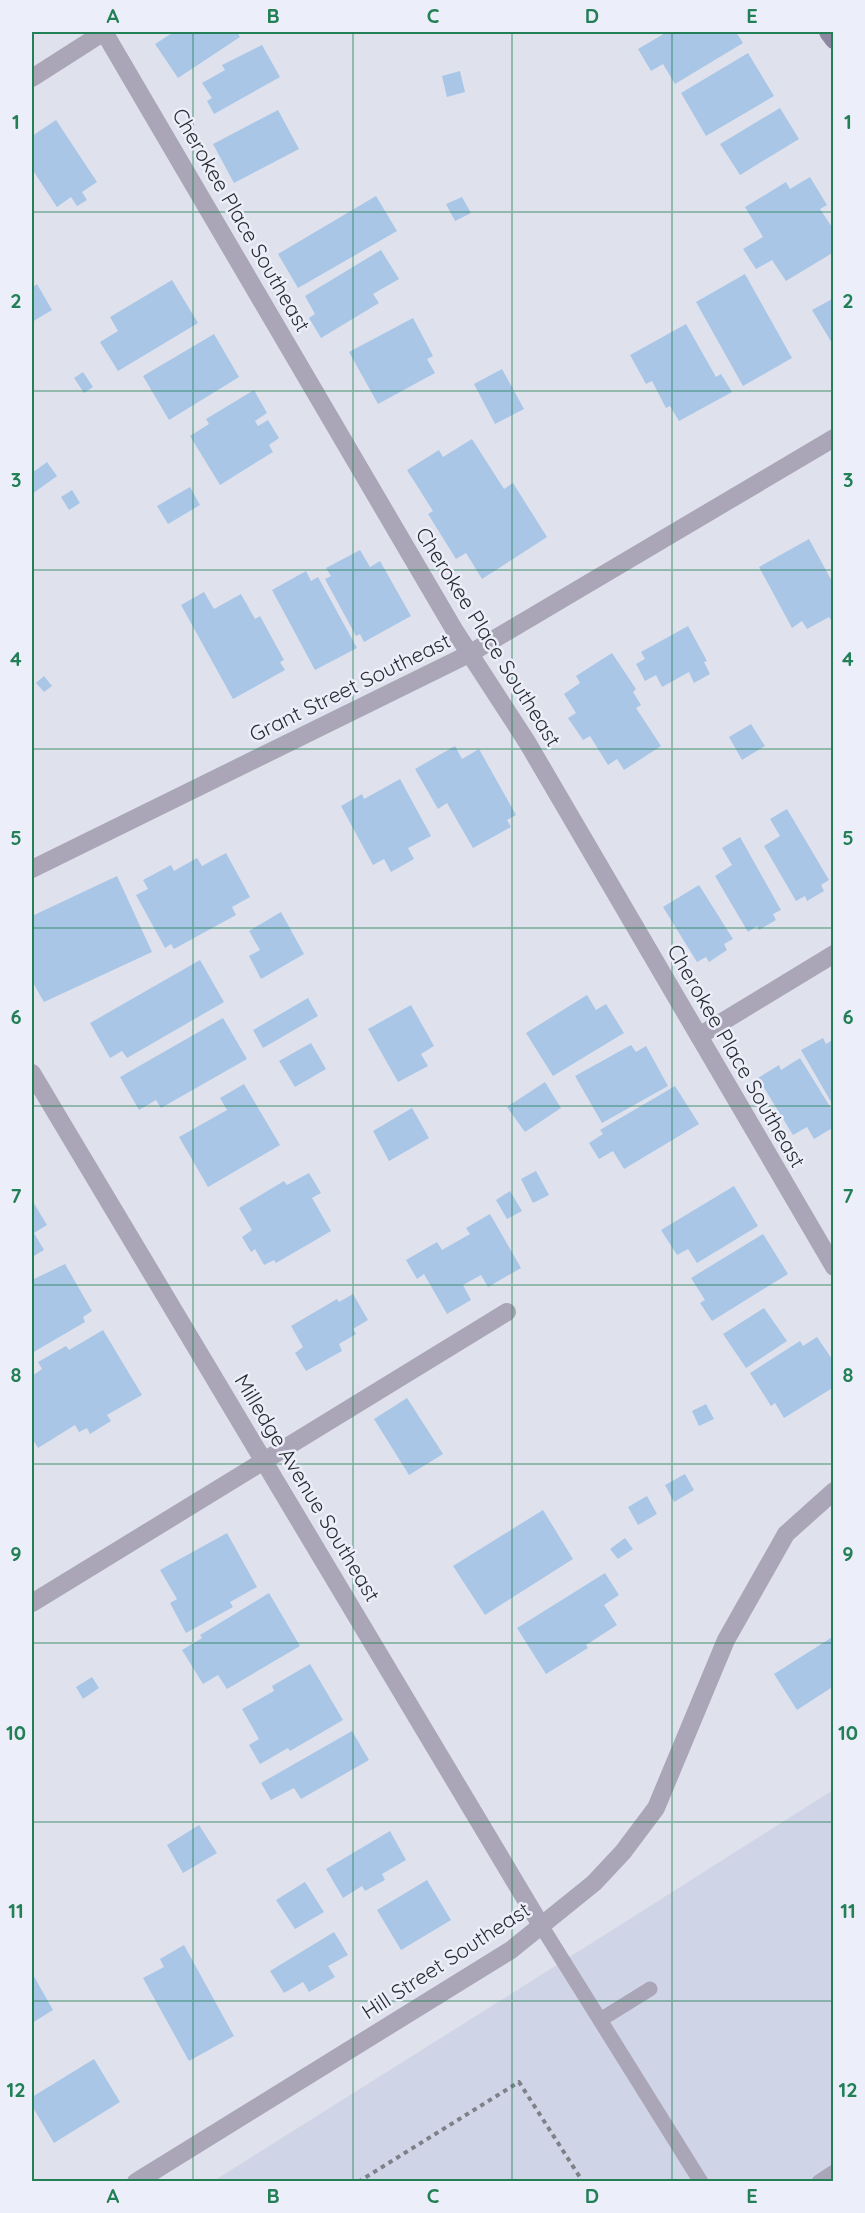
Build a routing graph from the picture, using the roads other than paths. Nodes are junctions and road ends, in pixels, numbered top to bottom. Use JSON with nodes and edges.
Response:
{"nodes":[{"id":1,"x":104,"y":32,"type":"edge"},
{"id":2,"x":828,"y":32,"type":"edge"},
{"id":3,"x":834,"y":40,"type":"edge"},
{"id":4,"x":32,"y":78,"type":"edge"},
{"id":5,"x":834,"y":438,"type":"edge"},
{"id":6,"x":469,"y":654,"type":"junction"},
{"id":7,"x":32,"y":869,"type":"edge"},
{"id":8,"x":834,"y":954,"type":"edge"},
{"id":9,"x":699,"y":1036,"type":"junction"},
{"id":10,"x":32,"y":1072,"type":"edge"},
{"id":11,"x":834,"y":1267,"type":"edge"},
{"id":12,"x":507,"y":1312,"type":"dead end"},
{"id":13,"x":265,"y":1461,"type":"junction"},
{"id":14,"x":834,"y":1491,"type":"edge"},
{"id":15,"x":32,"y":1603,"type":"edge"},
{"id":16,"x":542,"y":1927,"type":"junction"},
{"id":17,"x":650,"y":1989,"type":"dead end"},
{"id":18,"x":600,"y":2020,"type":"junction"},
{"id":19,"x":834,"y":2172,"type":"edge"},
{"id":20,"x":136,"y":2181,"type":"edge"},
{"id":21,"x":701,"y":2181,"type":"edge"},
{"id":22,"x":819,"y":2181,"type":"edge"}],
"edges":[{"from":1,"to":4,"type":"street"},
{"from":1,"to":6,"type":"street","name":"Cherokee Place Southeast"},
{"from":2,"to":3,"type":"main road"},
{"from":5,"to":6,"type":"street","name":"Grant Street Southeast"},
{"from":6,"to":7,"type":"street","name":"Grant Street Southeast"},
{"from":6,"to":9,"type":"street","name":"Cherokee Place Southeast"},
{"from":8,"to":9,"type":"street"},
{"from":9,"to":11,"type":"street","name":"Cherokee Place Southeast"},
{"from":10,"to":13,"type":"street","name":"Milledge Avenue Southeast"},
{"from":12,"to":13,"type":"street"},
{"from":13,"to":15,"type":"street"},
{"from":13,"to":16,"type":"street","name":"Milledge Avenue Southeast"},
{"from":14,"to":16,"type":"street","name":"Hill Street Southeast"},
{"from":16,"to":18,"type":"lane"},
{"from":16,"to":20,"type":"street","name":"Hill Street Southeast"},
{"from":17,"to":18,"type":"lane"},
{"from":18,"to":21,"type":"lane"},
{"from":19,"to":22,"type":"lane"}]}
